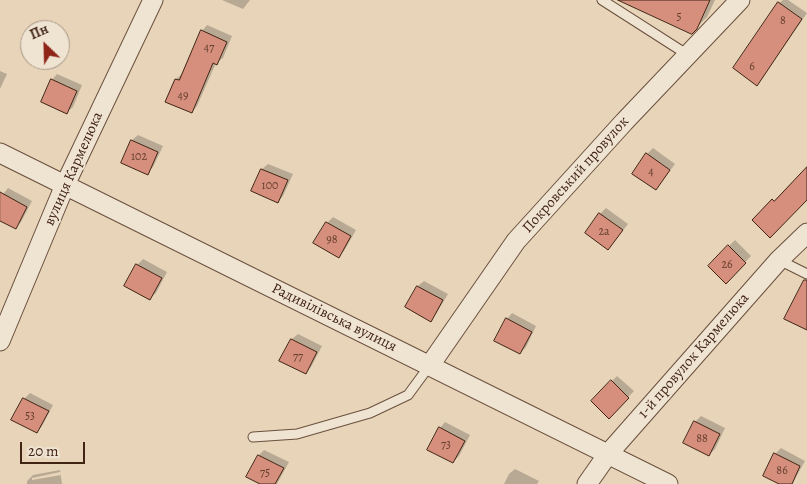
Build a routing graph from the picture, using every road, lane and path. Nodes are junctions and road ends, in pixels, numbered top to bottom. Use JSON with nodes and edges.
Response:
{"nodes":[{"id":1,"x":153,"y":0,"type":"edge"},
{"id":2,"x":602,"y":0,"type":"edge"},
{"id":3,"x":740,"y":0,"type":"edge"},
{"id":4,"x":688,"y":55,"type":"junction"},
{"id":5,"x":0,"y":153,"type":"edge"},
{"id":6,"x":65,"y":185,"type":"junction"},
{"id":7,"x":807,"y":233,"type":"edge"},
{"id":8,"x":779,"y":260,"type":"junction"},
{"id":9,"x":807,"y":274,"type":"edge"},
{"id":10,"x":0,"y":341,"type":"edge"},
{"id":11,"x":430,"y":365,"type":"junction"},
{"id":12,"x":253,"y":437,"type":"dead end"},
{"id":13,"x":608,"y":454,"type":"junction"},
{"id":14,"x":587,"y":484,"type":"edge"},
{"id":15,"x":668,"y":484,"type":"edge"}],
"edges":[{"from":1,"to":6,"type":"street","name":"вулиця Кармелюка"},
{"from":2,"to":4,"type":"lane"},
{"from":3,"to":4,"type":"street","name":"Покровський провулок"},
{"from":4,"to":11,"type":"street","name":"Покровський провулок"},
{"from":5,"to":6,"type":"street","name":"Радивілівська вулиця"},
{"from":6,"to":10,"type":"street","name":"вулиця Кармелюка"},
{"from":6,"to":11,"type":"street","name":"Радивілівська вулиця"},
{"from":7,"to":8,"type":"street","name":"1-й провулок Кармелюка"},
{"from":8,"to":9,"type":"lane"},
{"from":8,"to":13,"type":"street","name":"1-й провулок Кармелюка"},
{"from":11,"to":12,"type":"lane"},
{"from":11,"to":13,"type":"street","name":"Радивілівська вулиця"},
{"from":13,"to":14,"type":"street","name":"1-й провулок Кармелюка"},
{"from":13,"to":15,"type":"street","name":"Радивілівська вулиця"}]}
